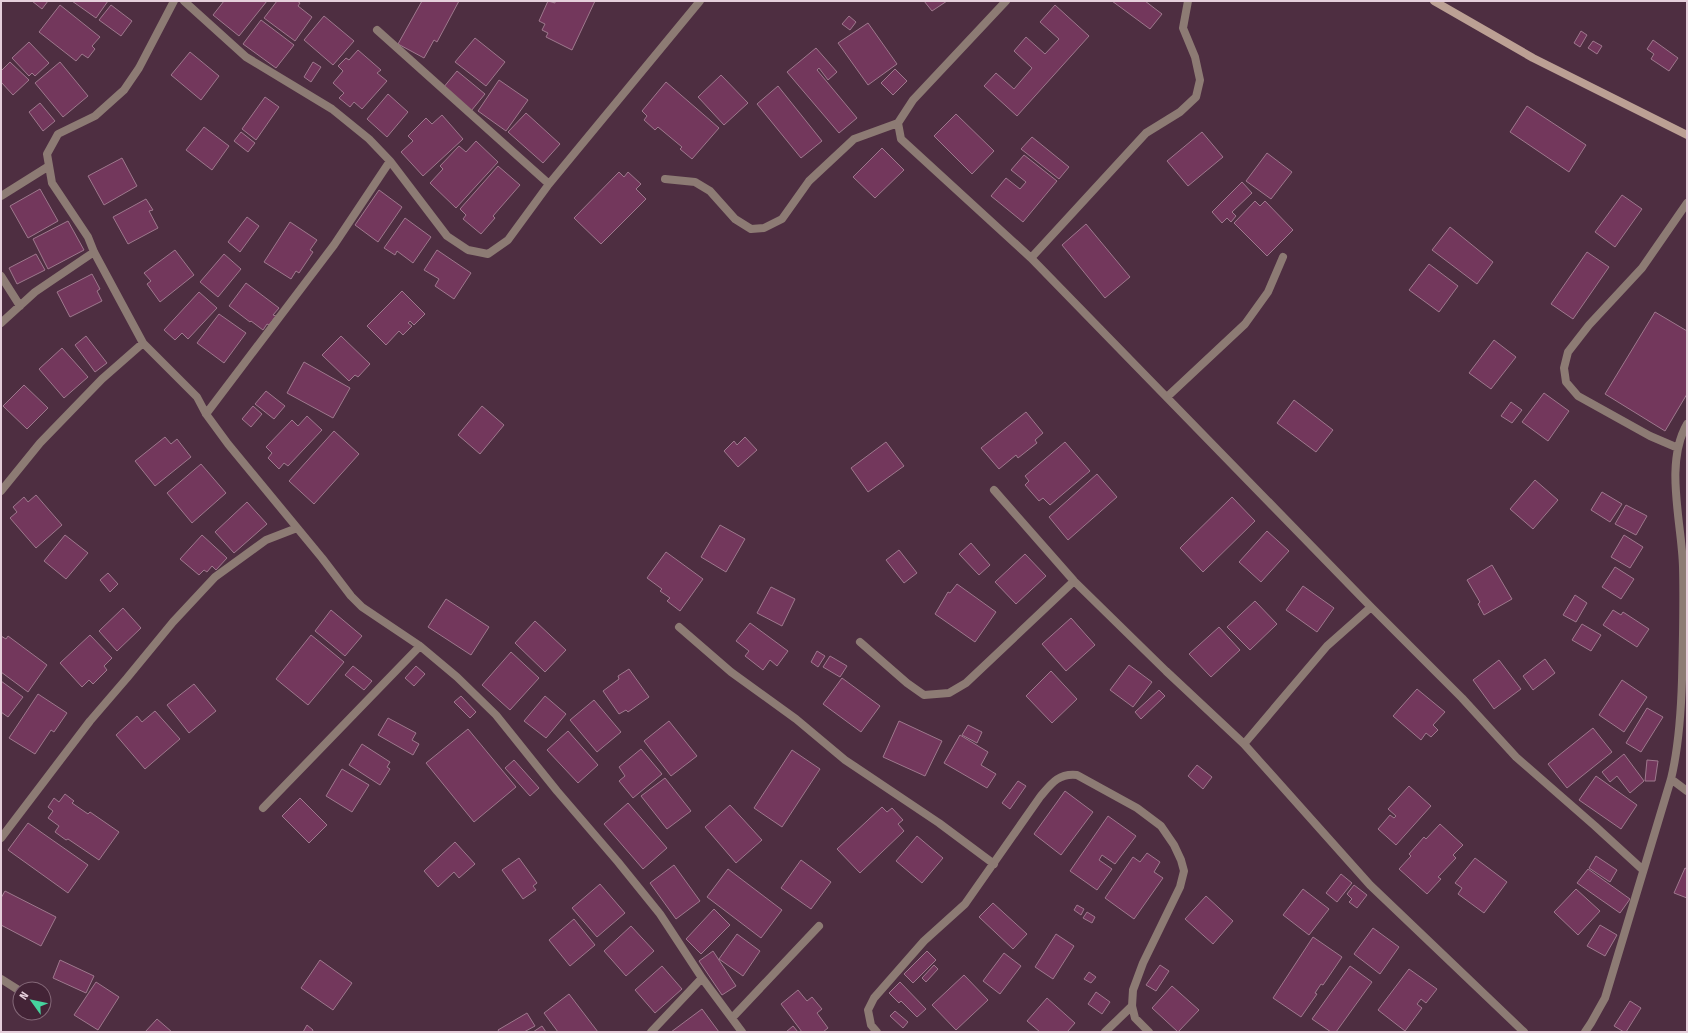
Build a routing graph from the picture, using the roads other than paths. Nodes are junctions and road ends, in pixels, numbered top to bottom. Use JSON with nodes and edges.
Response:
{"nodes":[{"id":1,"x":174,"y":1,"type":"edge"},
{"id":2,"x":184,"y":1,"type":"edge"},
{"id":3,"x":700,"y":1,"type":"edge"},
{"id":4,"x":1006,"y":1,"type":"edge"},
{"id":5,"x":1188,"y":1,"type":"edge"},
{"id":6,"x":1434,"y":1,"type":"edge"},
{"id":7,"x":377,"y":30,"type":"dead end"},
{"id":8,"x":898,"y":123,"type":"junction"},
{"id":9,"x":1687,"y":135,"type":"edge"},
{"id":10,"x":390,"y":161,"type":"junction"},
{"id":11,"x":49,"y":166,"type":"junction"},
{"id":12,"x":665,"y":179,"type":"dead end"},
{"id":13,"x":549,"y":184,"type":"junction"},
{"id":14,"x":1,"y":196,"type":"edge"},
{"id":15,"x":1687,"y":203,"type":"edge"},
{"id":16,"x":94,"y":252,"type":"junction"},
{"id":17,"x":1283,"y":257,"type":"dead end"},
{"id":18,"x":1031,"y":258,"type":"junction"},
{"id":19,"x":1,"y":276,"type":"edge"},
{"id":20,"x":20,"y":306,"type":"junction"},
{"id":21,"x":1,"y":323,"type":"edge"},
{"id":22,"x":143,"y":343,"type":"junction"},
{"id":23,"x":1166,"y":397,"type":"junction"},
{"id":24,"x":206,"y":414,"type":"junction"},
{"id":25,"x":1687,"y":424,"type":"edge"},
{"id":26,"x":1678,"y":448,"type":"junction"},
{"id":27,"x":994,"y":490,"type":"dead end"},
{"id":28,"x":1,"y":491,"type":"edge"},
{"id":29,"x":297,"y":528,"type":"junction"},
{"id":30,"x":1074,"y":581,"type":"junction"},
{"id":31,"x":1371,"y":607,"type":"junction"},
{"id":32,"x":679,"y":627,"type":"dead end"},
{"id":33,"x":860,"y":642,"type":"dead end"},
{"id":34,"x":420,"y":646,"type":"junction"},
{"id":35,"x":1244,"y":744,"type":"junction"},
{"id":36,"x":1671,"y":779,"type":"junction"},
{"id":37,"x":1687,"y":791,"type":"edge"},
{"id":38,"x":263,"y":808,"type":"dead end"},
{"id":39,"x":1,"y":838,"type":"edge"},
{"id":40,"x":994,"y":864,"type":"junction"},
{"id":41,"x":1643,"y":870,"type":"junction"},
{"id":42,"x":819,"y":926,"type":"dead end"},
{"id":43,"x":702,"y":978,"type":"junction"},
{"id":44,"x":1,"y":979,"type":"edge"},
{"id":45,"x":12,"y":987,"type":"edge"},
{"id":46,"x":1132,"y":1006,"type":"junction"},
{"id":47,"x":732,"y":1018,"type":"junction"},
{"id":48,"x":651,"y":1032,"type":"edge"},
{"id":49,"x":742,"y":1032,"type":"edge"},
{"id":50,"x":877,"y":1032,"type":"edge"},
{"id":51,"x":1105,"y":1032,"type":"edge"},
{"id":52,"x":1149,"y":1032,"type":"edge"},
{"id":53,"x":1524,"y":1032,"type":"edge"},
{"id":54,"x":1585,"y":1032,"type":"edge"}],
"edges":[{"from":1,"to":11,"type":"street"},
{"from":2,"to":10,"type":"street"},
{"from":3,"to":13,"type":"street"},
{"from":4,"to":8,"type":"street"},
{"from":5,"to":18,"type":"street"},
{"from":6,"to":9,"type":"main road"},
{"from":7,"to":13,"type":"street"},
{"from":8,"to":12,"type":"street"},
{"from":8,"to":18,"type":"street"},
{"from":10,"to":13,"type":"street"},
{"from":10,"to":24,"type":"street"},
{"from":11,"to":14,"type":"street"},
{"from":11,"to":16,"type":"street"},
{"from":15,"to":26,"type":"street"},
{"from":16,"to":20,"type":"street"},
{"from":16,"to":22,"type":"street"},
{"from":17,"to":23,"type":"street"},
{"from":18,"to":23,"type":"street"},
{"from":19,"to":20,"type":"street"},
{"from":20,"to":21,"type":"street"},
{"from":22,"to":24,"type":"street"},
{"from":22,"to":28,"type":"street"},
{"from":23,"to":31,"type":"street"},
{"from":24,"to":29,"type":"street"},
{"from":25,"to":26,"type":"street"},
{"from":26,"to":36,"type":"street"},
{"from":27,"to":30,"type":"street"},
{"from":29,"to":34,"type":"street"},
{"from":29,"to":39,"type":"street"},
{"from":30,"to":33,"type":"street"},
{"from":30,"to":35,"type":"street"},
{"from":31,"to":35,"type":"street"},
{"from":31,"to":41,"type":"street"},
{"from":32,"to":40,"type":"street"},
{"from":34,"to":38,"type":"street"},
{"from":34,"to":43,"type":"street"},
{"from":35,"to":53,"type":"street"},
{"from":36,"to":37,"type":"street"},
{"from":36,"to":41,"type":"street"},
{"from":40,"to":46,"type":"street"},
{"from":40,"to":50,"type":"street"},
{"from":41,"to":54,"type":"street"},
{"from":42,"to":47,"type":"street"},
{"from":43,"to":47,"type":"street"},
{"from":43,"to":48,"type":"street"},
{"from":44,"to":45,"type":"street"},
{"from":46,"to":51,"type":"street"},
{"from":46,"to":52,"type":"street"},
{"from":47,"to":49,"type":"street"}]}
